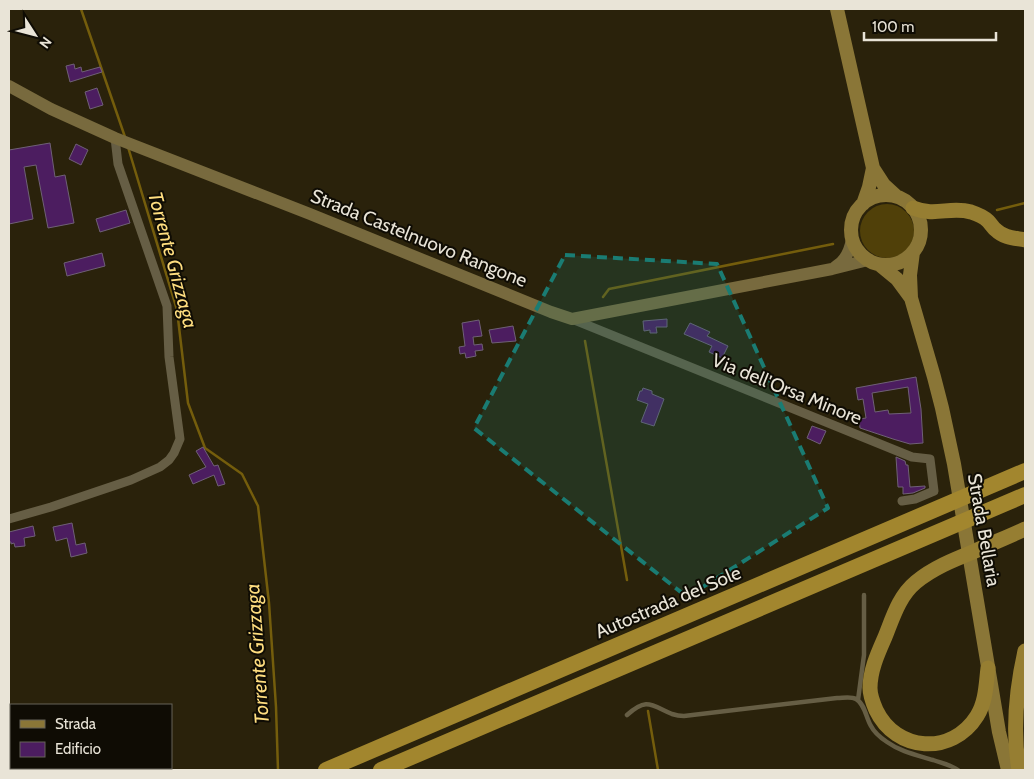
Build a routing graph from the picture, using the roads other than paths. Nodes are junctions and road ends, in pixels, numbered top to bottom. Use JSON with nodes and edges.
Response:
{"nodes":[{"id":1,"x":837,"y":9,"type":"edge"},
{"id":2,"x":9,"y":86,"type":"edge"},
{"id":3,"x":117,"y":139,"type":"junction"},
{"id":4,"x":873,"y":168,"type":"junction"},
{"id":5,"x":896,"y":196,"type":"junction"},
{"id":6,"x":863,"y":204,"type":"junction"},
{"id":7,"x":913,"y":208,"type":"junction"},
{"id":8,"x":852,"y":239,"type":"junction"},
{"id":9,"x":1025,"y":240,"type":"edge"},
{"id":10,"x":913,"y":252,"type":"junction"},
{"id":11,"x":874,"y":262,"type":"junction"},
{"id":12,"x":832,"y":269,"type":"junction"},
{"id":13,"x":911,"y":298,"type":"junction"},
{"id":14,"x":572,"y":319,"type":"junction"},
{"id":15,"x":1025,"y":471,"type":"edge"},
{"id":16,"x":1025,"y":495,"type":"edge"},
{"id":17,"x":902,"y":501,"type":"dead end"},
{"id":18,"x":9,"y":519,"type":"edge"},
{"id":19,"x":1025,"y":529,"type":"edge"},
{"id":20,"x":864,"y":595,"type":"dead end"},
{"id":21,"x":1025,"y":651,"type":"edge"},
{"id":22,"x":988,"y":668,"type":"junction"},
{"id":23,"x":858,"y":700,"type":"junction"},
{"id":24,"x":627,"y":715,"type":"dead end"},
{"id":25,"x":326,"y":770,"type":"edge"},
{"id":26,"x":381,"y":770,"type":"edge"},
{"id":27,"x":958,"y":770,"type":"edge"},
{"id":28,"x":1008,"y":770,"type":"edge"},
{"id":29,"x":1020,"y":770,"type":"edge"}],
"edges":[{"from":1,"to":4,"type":"main road"},
{"from":2,"to":3,"type":"main road","name":"Strada Castelnuovo Rangone"},
{"from":3,"to":14,"type":"main road","name":"Strada Castelnuovo Rangone"},
{"from":3,"to":18,"type":"street"},
{"from":4,"to":5,"type":"main road"},
{"from":4,"to":6,"type":"main road"},
{"from":5,"to":6,"type":"main road"},
{"from":5,"to":7,"type":"main road"},
{"from":6,"to":8,"type":"main road"},
{"from":7,"to":9,"type":"highway"},
{"from":7,"to":10,"type":"main road","name":"Strada Bellaria"},
{"from":8,"to":11,"type":"main road","name":"Strada Bellaria"},
{"from":8,"to":12,"type":"main road"},
{"from":10,"to":11,"type":"main road"},
{"from":10,"to":13,"type":"main road","name":"Strada Bellaria"},
{"from":11,"to":12,"type":"main road","name":"Strada Castelnuovo Rangone"},
{"from":11,"to":13,"type":"main road","name":"Strada Bellaria"},
{"from":12,"to":14,"type":"main road","name":"Strada Castelnuovo Rangone"},
{"from":13,"to":22,"type":"main road","name":"Strada Bellaria"},
{"from":14,"to":17,"type":"street","name":"Via dell'Orsa Minore"},
{"from":15,"to":25,"type":"highway","name":"Autostrada del Sole"},
{"from":16,"to":26,"type":"highway"},
{"from":19,"to":22,"type":"highway"},
{"from":20,"to":23,"type":"lane"},
{"from":21,"to":29,"type":"highway"},
{"from":22,"to":28,"type":"main road","name":"Strada Bellaria"},
{"from":23,"to":24,"type":"lane"},
{"from":23,"to":27,"type":"lane"}]}
